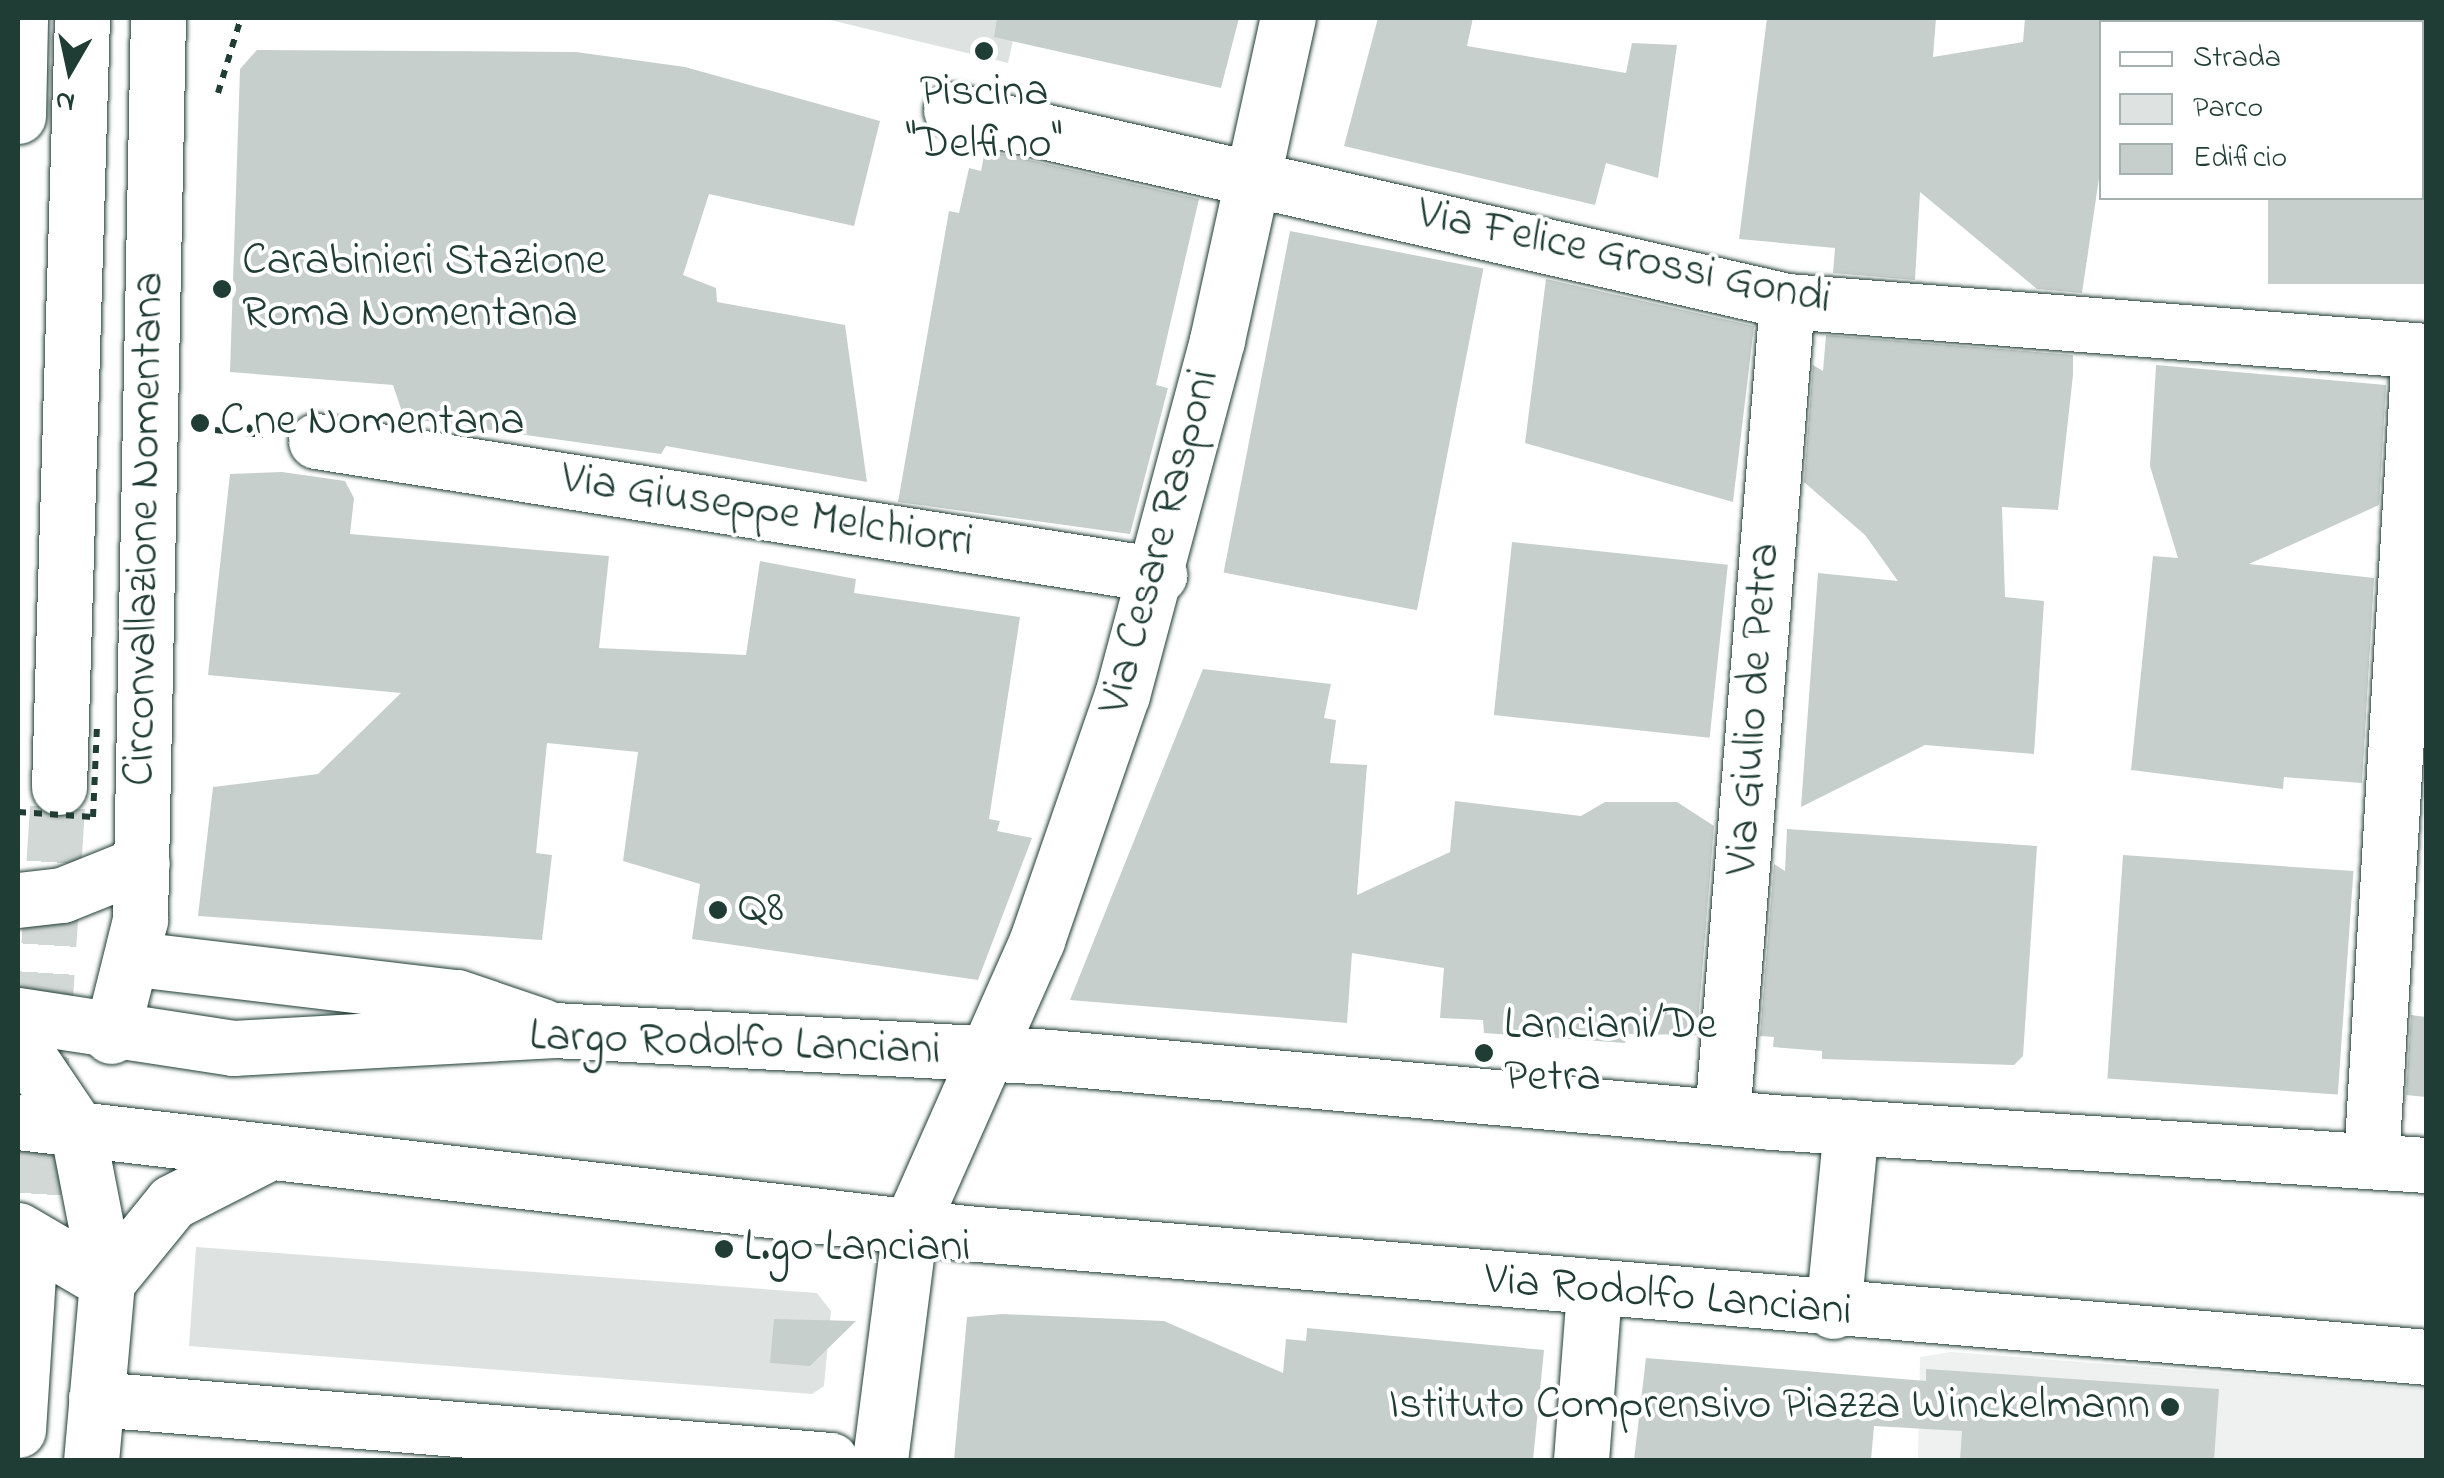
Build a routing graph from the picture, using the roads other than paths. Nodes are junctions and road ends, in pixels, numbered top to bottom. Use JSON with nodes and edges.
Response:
{"nodes":[{"id":1,"x":20,"y":18,"type":"edge"},
{"id":2,"x":82,"y":18,"type":"edge"},
{"id":3,"x":158,"y":18,"type":"edge"},
{"id":4,"x":1288,"y":18,"type":"edge"},
{"id":5,"x":951,"y":110,"type":"dead end"},
{"id":6,"x":18,"y":116,"type":"edge"},
{"id":7,"x":1255,"y":178,"type":"junction"},
{"id":8,"x":1788,"y":301,"type":"junction"},
{"id":9,"x":2423,"y":351,"type":"edge"},
{"id":10,"x":316,"y":441,"type":"dead end"},
{"id":11,"x":1159,"y":575,"type":"junction"},
{"id":12,"x":38,"y":800,"type":"tunnel mouth"},
{"id":13,"x":142,"y":863,"type":"junction"},
{"id":14,"x":18,"y":900,"type":"edge"},
{"id":15,"x":136,"y":959,"type":"junction"},
{"id":16,"x":18,"y":1015,"type":"edge"},
{"id":17,"x":554,"y":1030,"type":"junction"},
{"id":18,"x":111,"y":1036,"type":"junction"},
{"id":19,"x":18,"y":1041,"type":"edge"},
{"id":20,"x":990,"y":1054,"type":"junction"},
{"id":21,"x":1722,"y":1117,"type":"junction"},
{"id":22,"x":18,"y":1122,"type":"edge"},
{"id":23,"x":1852,"y":1127,"type":"junction"},
{"id":24,"x":77,"y":1128,"type":"junction"},
{"id":25,"x":268,"y":1154,"type":"junction"},
{"id":26,"x":2371,"y":1161,"type":"junction"},
{"id":27,"x":2426,"y":1165,"type":"edge"},
{"id":28,"x":910,"y":1227,"type":"junction"},
{"id":29,"x":23,"y":1253,"type":"edge"},
{"id":30,"x":107,"y":1282,"type":"junction"},
{"id":31,"x":1594,"y":1292,"type":"junction"},
{"id":32,"x":1832,"y":1311,"type":"junction"},
{"id":33,"x":2426,"y":1357,"type":"edge"},
{"id":34,"x":96,"y":1399,"type":"junction"},
{"id":35,"x":18,"y":1430,"type":"edge"},
{"id":36,"x":90,"y":1460,"type":"edge"},
{"id":37,"x":830,"y":1460,"type":"edge"},
{"id":38,"x":880,"y":1460,"type":"edge"},
{"id":39,"x":1581,"y":1460,"type":"edge"}],
"edges":[{"from":1,"to":6,"type":"street"},
{"from":2,"to":12,"type":"street","name":"Circonvallazione Nomentana"},
{"from":3,"to":13,"type":"street","name":"Circonvallazione Nomentana"},
{"from":4,"to":7,"type":"street","name":"Via Cesare Rasponi"},
{"from":5,"to":7,"type":"street","name":"Via Felice Grossi Gondi"},
{"from":7,"to":8,"type":"street","name":"Via Felice Grossi Gondi"},
{"from":7,"to":11,"type":"street","name":"Via Cesare Rasponi"},
{"from":8,"to":9,"type":"street","name":"Via Felice Grossi Gondi"},
{"from":8,"to":21,"type":"street","name":"Via Giulio de Petra"},
{"from":9,"to":26,"type":"street"},
{"from":10,"to":11,"type":"street","name":"Via Giuseppe Melchiorri"},
{"from":11,"to":20,"type":"street","name":"Via Cesare Rasponi"},
{"from":13,"to":14,"type":"street"},
{"from":13,"to":15,"type":"street","name":"Circonvallazione Nomentana"},
{"from":15,"to":17,"type":"street"},
{"from":15,"to":18,"type":"street","name":"Circonvallazione Nomentana"},
{"from":16,"to":18,"type":"street","name":"Largo Rodolfo Lanciani"},
{"from":17,"to":18,"type":"street","name":"Largo Rodolfo Lanciani"},
{"from":17,"to":20,"type":"street","name":"Largo Rodolfo Lanciani"},
{"from":18,"to":24,"type":"street","name":"Circonvallazione Nomentana"},
{"from":19,"to":24,"type":"street"},
{"from":20,"to":21,"type":"street"},
{"from":20,"to":28,"type":"street","name":"Largo Rodolfo Lanciani"},
{"from":21,"to":23,"type":"street"},
{"from":22,"to":24,"type":"street"},
{"from":23,"to":26,"type":"street"},
{"from":23,"to":32,"type":"street"},
{"from":24,"to":25,"type":"street"},
{"from":24,"to":30,"type":"street"},
{"from":25,"to":28,"type":"street"},
{"from":25,"to":30,"type":"street"},
{"from":26,"to":27,"type":"street"},
{"from":28,"to":31,"type":"street","name":"Via Rodolfo Lanciani"},
{"from":28,"to":38,"type":"street","name":"Largo Rodolfo Lanciani"},
{"from":29,"to":30,"type":"street"},
{"from":29,"to":35,"type":"street"},
{"from":30,"to":34,"type":"street"},
{"from":31,"to":32,"type":"street","name":"Via Rodolfo Lanciani"},
{"from":31,"to":39,"type":"street"},
{"from":32,"to":33,"type":"street","name":"Via Rodolfo Lanciani"},
{"from":34,"to":36,"type":"street"},
{"from":34,"to":37,"type":"street"}]}
